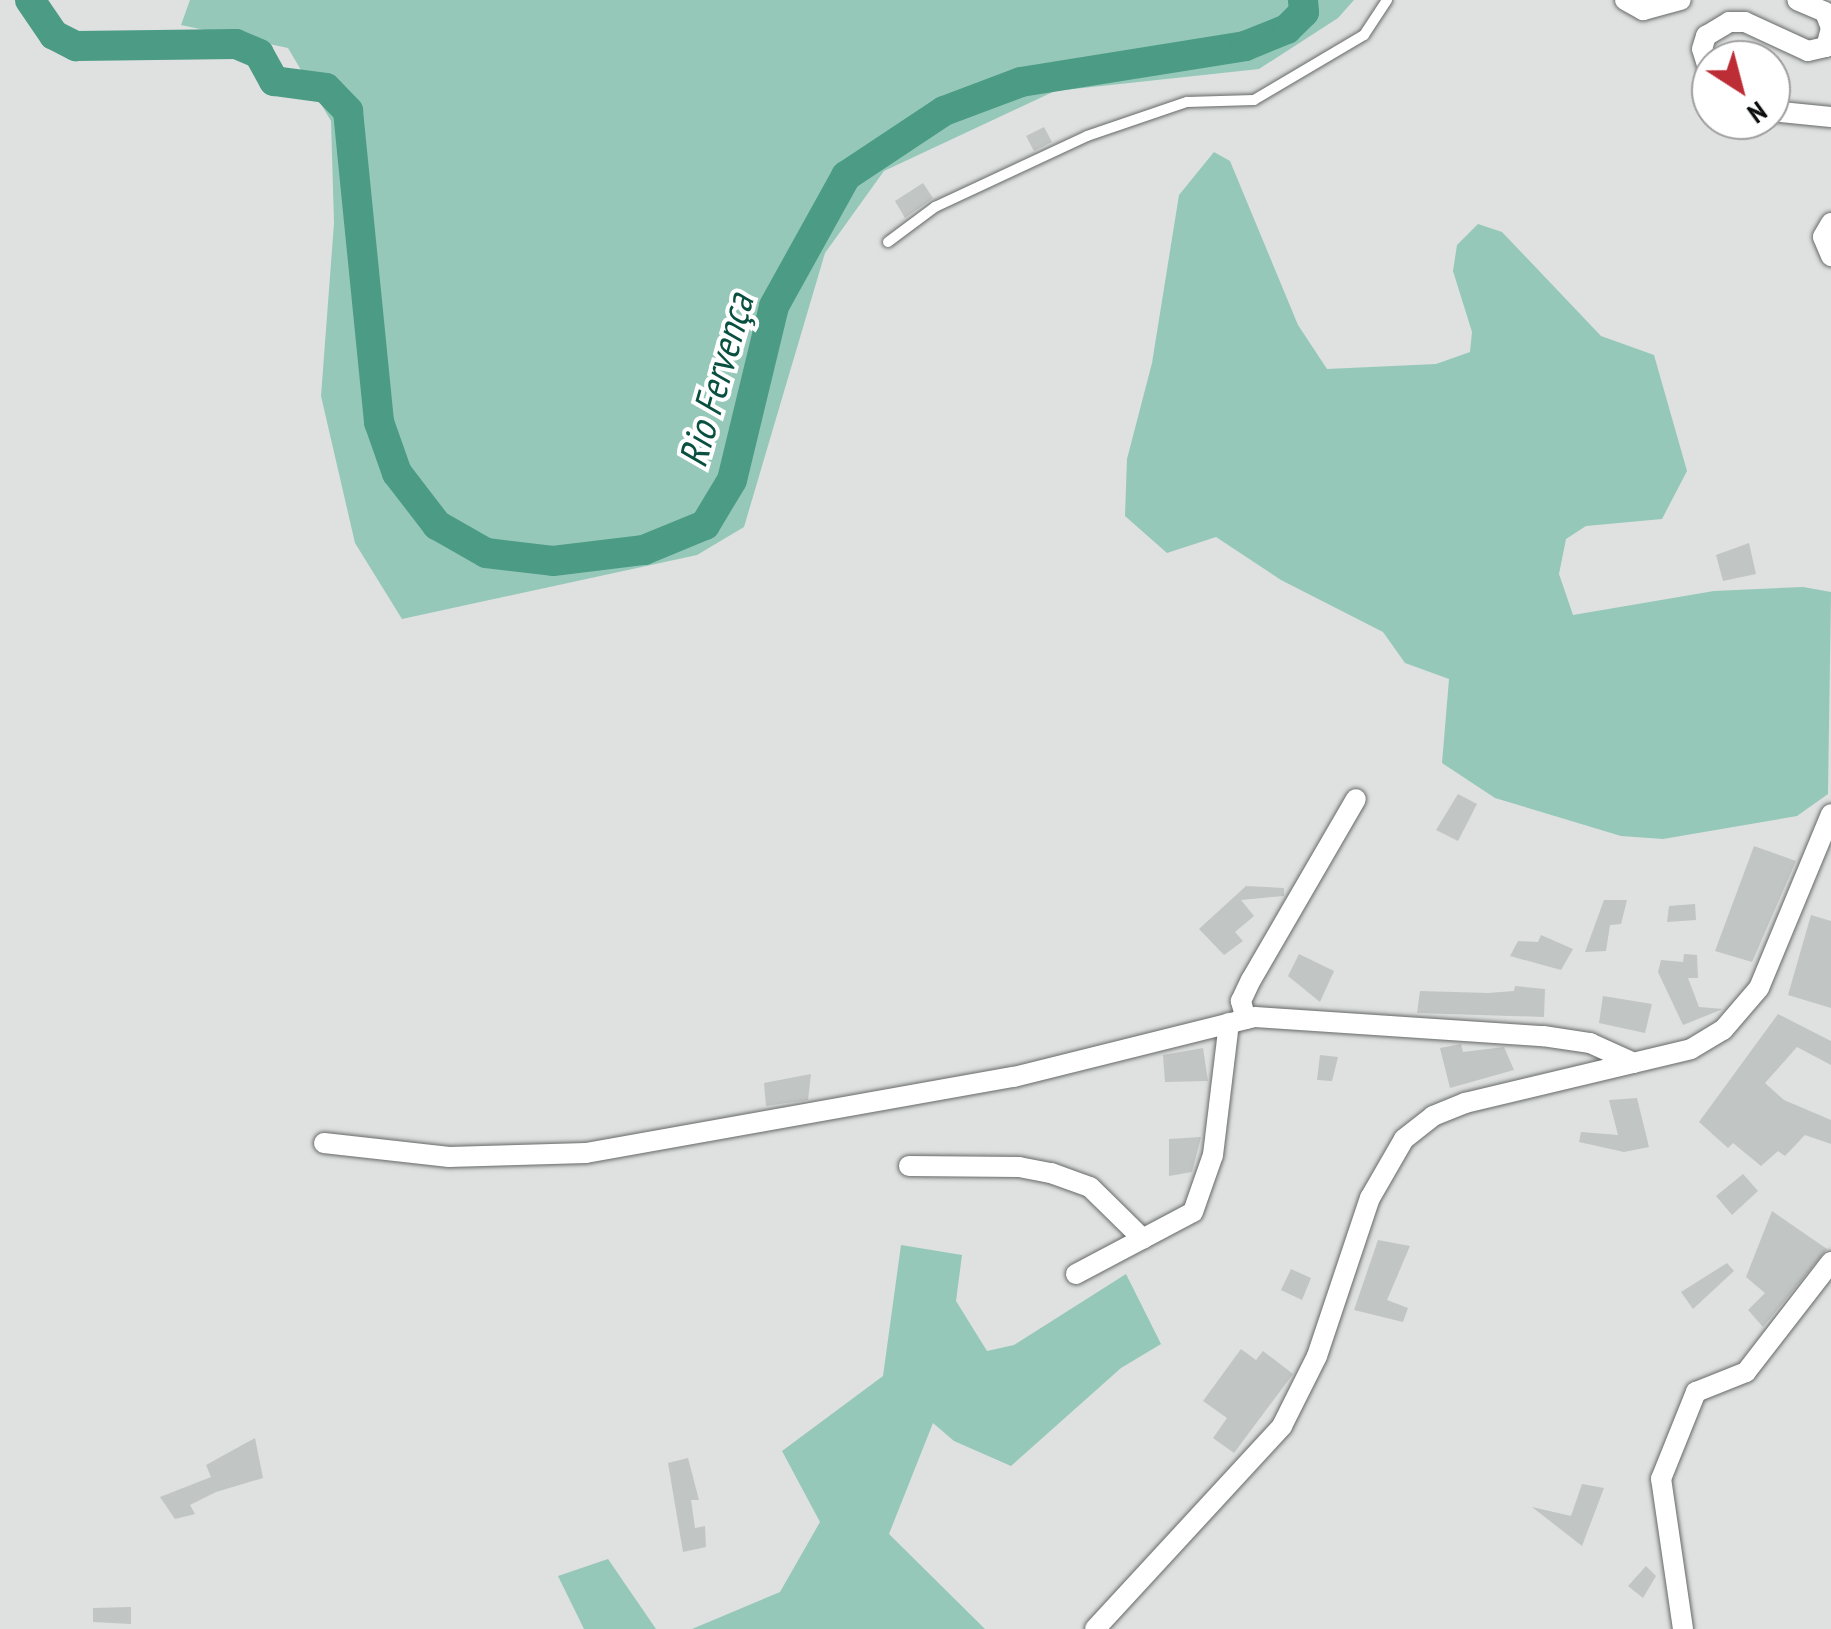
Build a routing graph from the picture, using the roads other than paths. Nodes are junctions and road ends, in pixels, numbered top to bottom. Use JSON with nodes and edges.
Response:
{"nodes":[{"id":1,"x":1387,"y":0,"type":"edge"},
{"id":2,"x":1625,"y":0,"type":"edge"},
{"id":3,"x":1680,"y":0,"type":"edge"},
{"id":4,"x":1798,"y":0,"type":"edge"},
{"id":5,"x":1828,"y":9,"type":"edge"},
{"id":6,"x":1707,"y":40,"type":"edge"},
{"id":7,"x":1788,"y":40,"type":"edge"},
{"id":8,"x":1791,"y":41,"type":"edge"},
{"id":9,"x":1791,"y":112,"type":"edge"},
{"id":10,"x":1831,"y":117,"type":"edge"},
{"id":11,"x":1831,"y":223,"type":"edge"},
{"id":12,"x":888,"y":242,"type":"dead end"},
{"id":13,"x":1831,"y":256,"type":"edge"},
{"id":14,"x":1356,"y":799,"type":"dead end"},
{"id":15,"x":1831,"y":814,"type":"edge"},
{"id":16,"x":1237,"y":1021,"type":"junction"},
{"id":17,"x":1634,"y":1063,"type":"junction"},
{"id":18,"x":324,"y":1143,"type":"dead end"},
{"id":19,"x":909,"y":1166,"type":"dead end"},
{"id":20,"x":1143,"y":1239,"type":"junction"},
{"id":21,"x":1831,"y":1262,"type":"edge"},
{"id":22,"x":1076,"y":1274,"type":"dead end"},
{"id":23,"x":1096,"y":1629,"type":"edge"},
{"id":24,"x":1683,"y":1629,"type":"edge"}],
"edges":[{"from":1,"to":12,"type":"lane"},
{"from":2,"to":3,"type":"street"},
{"from":4,"to":5,"type":"street"},
{"from":5,"to":8,"type":"street"},
{"from":6,"to":7,"type":"street"},
{"from":9,"to":10,"type":"street"},
{"from":11,"to":13,"type":"street"},
{"from":14,"to":16,"type":"street"},
{"from":15,"to":17,"type":"street"},
{"from":16,"to":17,"type":"street"},
{"from":16,"to":18,"type":"street"},
{"from":16,"to":20,"type":"street"},
{"from":17,"to":23,"type":"street"},
{"from":19,"to":20,"type":"street"},
{"from":20,"to":22,"type":"street"},
{"from":21,"to":24,"type":"street"}]}
